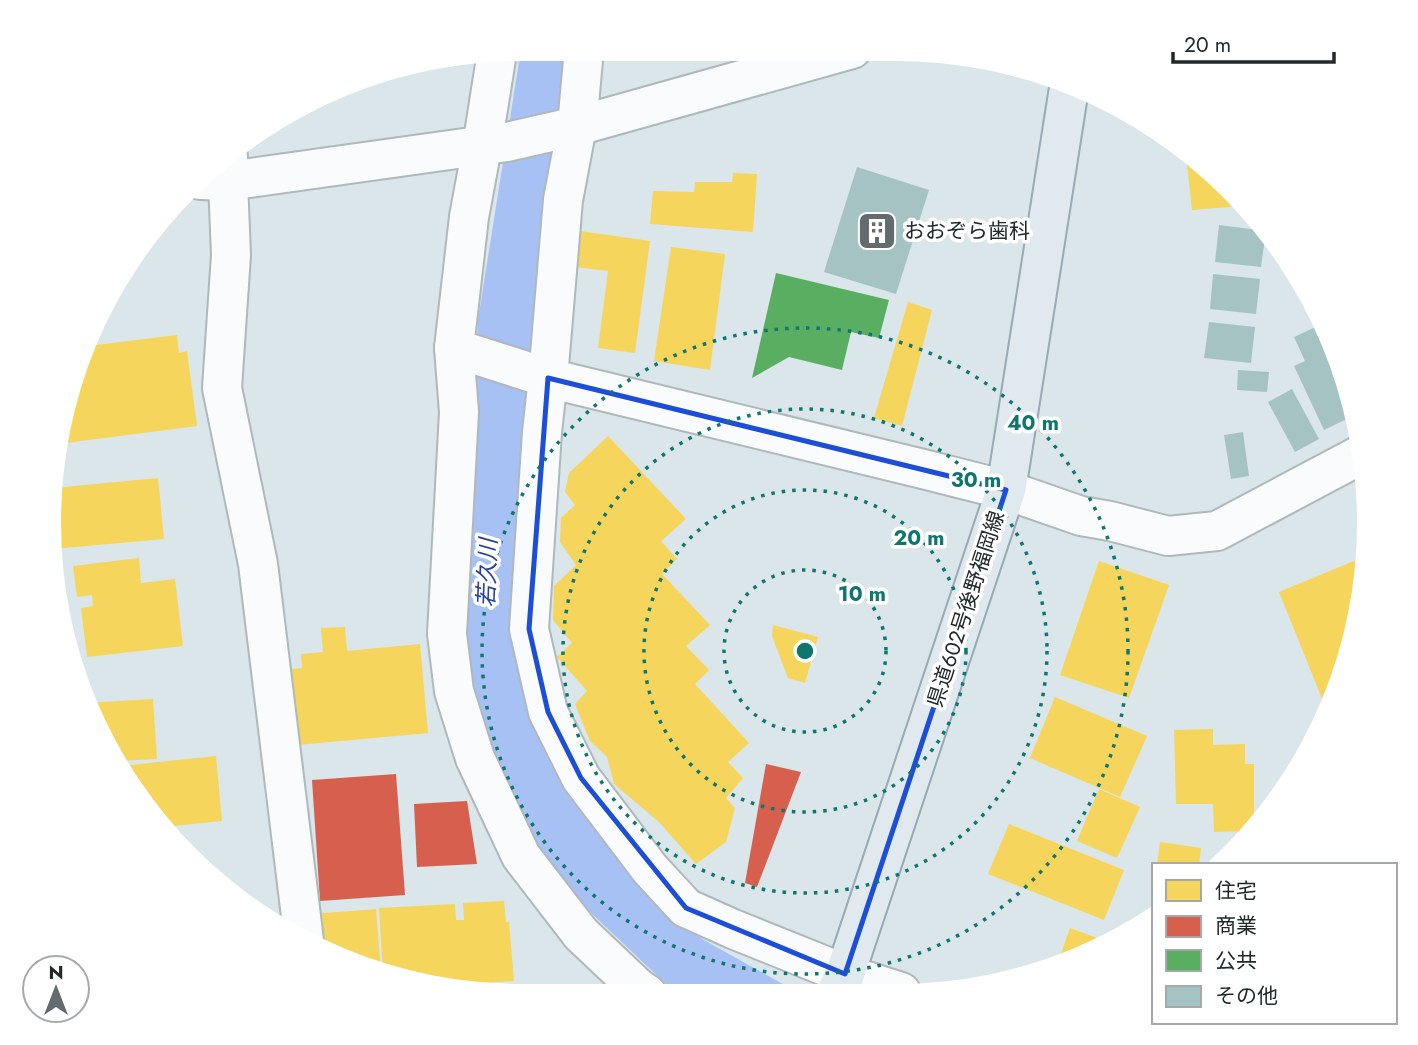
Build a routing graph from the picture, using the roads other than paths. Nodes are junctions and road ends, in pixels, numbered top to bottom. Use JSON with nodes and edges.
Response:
{"nodes":[{"id":1,"x":581,"y":61,"type":"edge"},
{"id":2,"x":809,"y":61,"type":"edge"},
{"id":3,"x":497,"y":62,"type":"edge"},
{"id":4,"x":1068,"y":95,"type":"edge"},
{"id":5,"x":572,"y":127,"type":"junction"},
{"id":6,"x":495,"y":144,"type":"junction"},
{"id":7,"x":224,"y":172,"type":"edge"},
{"id":8,"x":219,"y":175,"type":"edge"},
{"id":9,"x":454,"y":348,"type":"junction"},
{"id":10,"x":548,"y":378,"type":"junction"},
{"id":11,"x":1352,"y":459,"type":"edge"},
{"id":12,"x":1006,"y":490,"type":"junction"},
{"id":13,"x":302,"y":928,"type":"edge"},
{"id":14,"x":840,"y":983,"type":"edge"},
{"id":15,"x":634,"y":984,"type":"edge"}],
"edges":[{"from":1,"to":5,"type":"street"},
{"from":2,"to":5,"type":"street"},
{"from":3,"to":6,"type":"street"},
{"from":4,"to":12,"type":"main road","name":"県道602号後野福岡線"},
{"from":5,"to":6,"type":"street"},
{"from":5,"to":10,"type":"street"},
{"from":6,"to":7,"type":"street"},
{"from":6,"to":9,"type":"street"},
{"from":8,"to":13,"type":"street"},
{"from":9,"to":10,"type":"street"},
{"from":9,"to":15,"type":"street"},
{"from":10,"to":12,"type":"street"},
{"from":10,"to":14,"type":"street"},
{"from":11,"to":12,"type":"street"},
{"from":12,"to":14,"type":"main road","name":"県道602号後野福岡線"}]}
